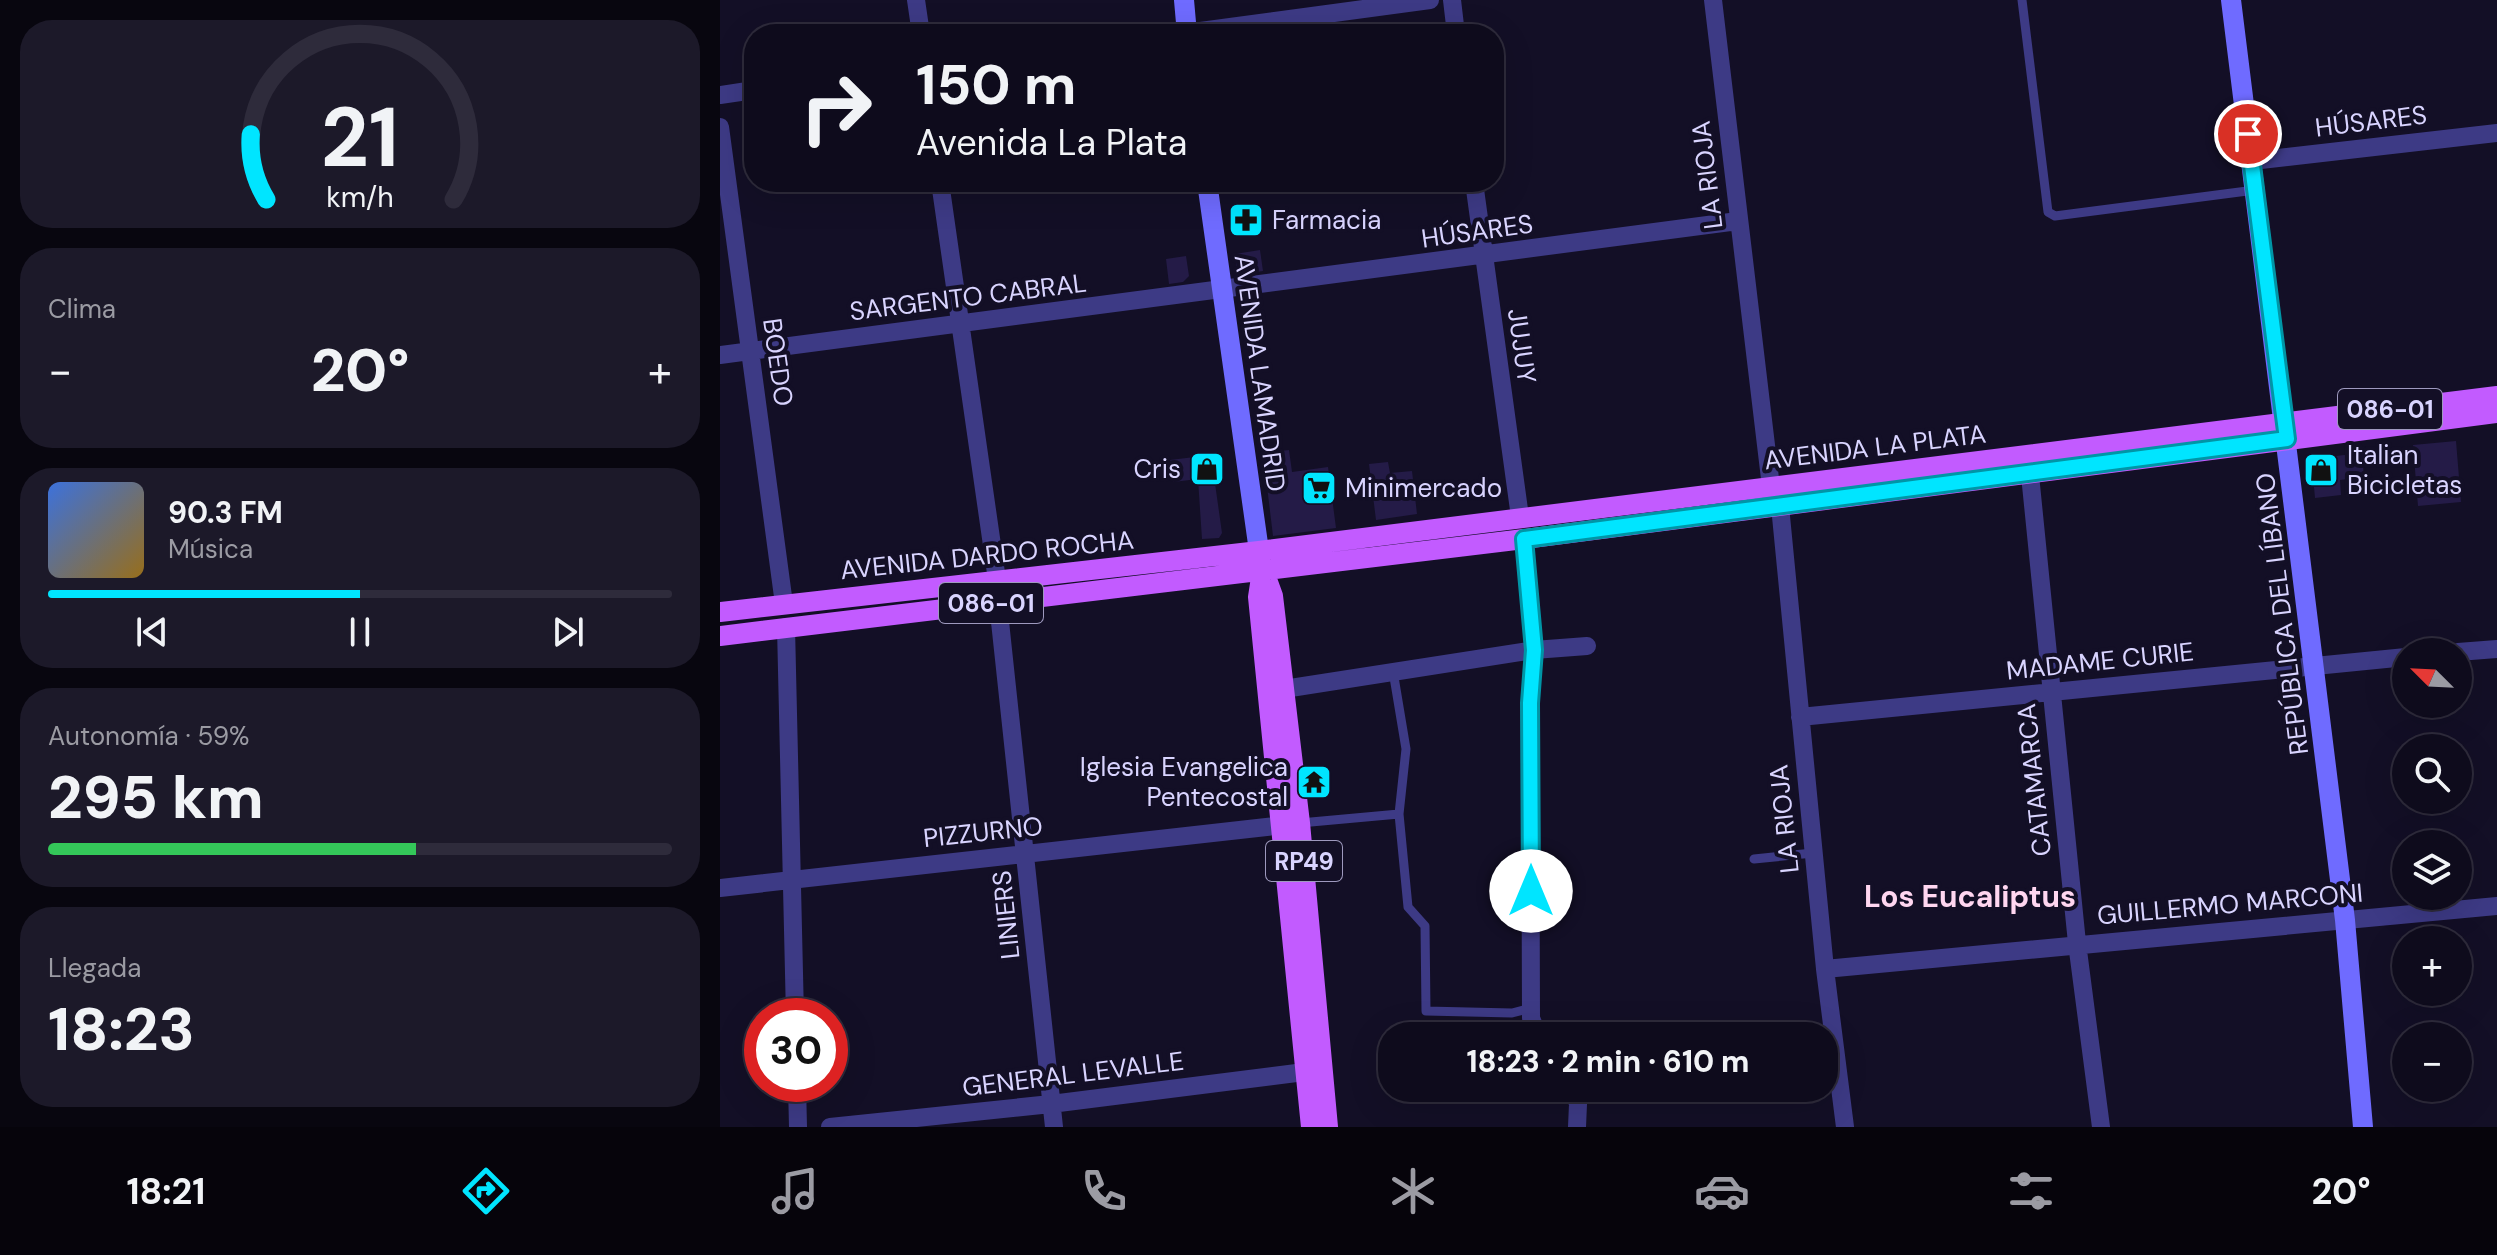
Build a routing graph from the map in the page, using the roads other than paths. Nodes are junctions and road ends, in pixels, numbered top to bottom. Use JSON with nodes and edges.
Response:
{"nodes":[{"id":1,"x":916,"y":0,"type":"edge"},
{"id":2,"x":1184,"y":0,"type":"edge"},
{"id":3,"x":1430,"y":0,"type":"edge"},
{"id":4,"x":1452,"y":0,"type":"edge"},
{"id":5,"x":1713,"y":0,"type":"edge"},
{"id":6,"x":2022,"y":0,"type":"edge"},
{"id":7,"x":2231,"y":0,"type":"edge"},
{"id":8,"x":920,"y":24,"type":"edge"},
{"id":9,"x":1184,"y":24,"type":"edge"},
{"id":10,"x":1256,"y":24,"type":"edge"},
{"id":11,"x":1455,"y":24,"type":"edge"},
{"id":12,"x":744,"y":91,"type":"edge"},
{"id":13,"x":720,"y":95,"type":"edge"},
{"id":14,"x":720,"y":127,"type":"edge"},
{"id":15,"x":2497,"y":133,"type":"edge"},
{"id":16,"x":2252,"y":161,"type":"junction"},
{"id":17,"x":2255,"y":190,"type":"junction"},
{"id":18,"x":941,"y":192,"type":"edge"},
{"id":19,"x":1208,"y":192,"type":"edge"},
{"id":20,"x":1475,"y":192,"type":"edge"},
{"id":21,"x":1738,"y":221,"type":"junction"},
{"id":22,"x":1483,"y":257,"type":"junction"},
{"id":23,"x":1223,"y":290,"type":"junction"},
{"id":24,"x":958,"y":325,"type":"junction"},
{"id":25,"x":750,"y":352,"type":"junction"},
{"id":26,"x":720,"y":355,"type":"edge"},
{"id":27,"x":2497,"y":396,"type":"edge"},
{"id":28,"x":2497,"y":413,"type":"edge"},
{"id":29,"x":2285,"y":430,"type":"junction"},
{"id":30,"x":2030,"y":475,"type":"junction"},
{"id":31,"x":1776,"y":496,"type":"junction"},
{"id":32,"x":1520,"y":517,"type":"junction"},
{"id":33,"x":1524,"y":539,"type":"junction"},
{"id":34,"x":1261,"y":561,"type":"junction"},
{"id":35,"x":997,"y":580,"type":"junction"},
{"id":36,"x":998,"y":603,"type":"junction"},
{"id":37,"x":784,"y":604,"type":"junction"},
{"id":38,"x":720,"y":612,"type":"edge"},
{"id":39,"x":786,"y":627,"type":"junction"},
{"id":40,"x":720,"y":636,"type":"edge"},
{"id":41,"x":1587,"y":646,"type":"dead end"},
{"id":42,"x":2497,"y":649,"type":"edge"},
{"id":43,"x":1534,"y":650,"type":"junction"},
{"id":44,"x":2472,"y":651,"type":"edge"},
{"id":45,"x":2392,"y":658,"type":"edge"},
{"id":46,"x":2314,"y":664,"type":"junction"},
{"id":47,"x":1393,"y":671,"type":"junction"},
{"id":48,"x":1284,"y":689,"type":"junction"},
{"id":49,"x":2051,"y":693,"type":"junction"},
{"id":50,"x":1800,"y":717,"type":"junction"},
{"id":51,"x":1399,"y":814,"type":"junction"},
{"id":52,"x":1291,"y":824,"type":"junction"},
{"id":53,"x":1813,"y":853,"type":"junction"},
{"id":54,"x":1025,"y":854,"type":"junction"},
{"id":55,"x":1754,"y":859,"type":"dead end"},
{"id":56,"x":792,"y":879,"type":"junction"},
{"id":57,"x":720,"y":888,"type":"edge"},
{"id":58,"x":2497,"y":906,"type":"edge"},
{"id":59,"x":2345,"y":920,"type":"junction"},
{"id":60,"x":2077,"y":943,"type":"junction"},
{"id":61,"x":1825,"y":969,"type":"junction"},
{"id":62,"x":795,"y":998,"type":"edge"},
{"id":63,"x":1531,"y":1008,"type":"junction"},
{"id":64,"x":1534,"y":1022,"type":"edge"},
{"id":65,"x":1314,"y":1071,"type":"junction"},
{"id":66,"x":797,"y":1102,"type":"edge"},
{"id":67,"x":1577,"y":1102,"type":"edge"},
{"id":68,"x":1051,"y":1104,"type":"junction"},
{"id":69,"x":798,"y":1127,"type":"edge"},
{"id":70,"x":830,"y":1127,"type":"edge"},
{"id":71,"x":1054,"y":1127,"type":"edge"},
{"id":72,"x":1311,"y":1127,"type":"edge"},
{"id":73,"x":1328,"y":1127,"type":"edge"},
{"id":74,"x":1577,"y":1127,"type":"edge"},
{"id":75,"x":1845,"y":1127,"type":"edge"},
{"id":76,"x":2101,"y":1127,"type":"edge"},
{"id":77,"x":2363,"y":1127,"type":"edge"}],
"edges":[{"from":1,"to":8,"type":"street"},
{"from":2,"to":9,"type":"street"},
{"from":3,"to":10,"type":"street"},
{"from":4,"to":11,"type":"street"},
{"from":5,"to":21,"type":"street","name":"LA RIOJA"},
{"from":6,"to":17,"type":"lane"},
{"from":7,"to":16,"type":"street","name":"REPÚBLICA DEL LÍBANO"},
{"from":12,"to":13,"type":"street"},
{"from":14,"to":25,"type":"street","name":"BOEDO"},
{"from":15,"to":16,"type":"street","name":"HÚSARES"},
{"from":16,"to":17,"type":"street","name":"REPÚBLICA DEL LÍBANO"},
{"from":17,"to":29,"type":"street","name":"REPÚBLICA DEL LÍBANO"},
{"from":18,"to":24,"type":"street"},
{"from":19,"to":23,"type":"street","name":"AVENIDA LAMADRID","number":"RP49"},
{"from":20,"to":22,"type":"street","name":"JUJUY"},
{"from":21,"to":22,"type":"street","name":"HÚSARES"},
{"from":21,"to":31,"type":"street","name":"LA RIOJA"},
{"from":22,"to":23,"type":"street","name":"HÚSARES"},
{"from":22,"to":32,"type":"street","name":"JUJUY"},
{"from":23,"to":24,"type":"street","name":"SARGENTO CABRAL"},
{"from":23,"to":34,"type":"street","name":"AVENIDA LAMADRID","number":"RP49"},
{"from":24,"to":25,"type":"street","name":"SARGENTO CABRAL"},
{"from":24,"to":35,"type":"street"},
{"from":25,"to":26,"type":"street","name":"SARGENTO CABRAL"},
{"from":25,"to":37,"type":"street","name":"BOEDO"},
{"from":27,"to":29,"type":"main road","name":"AVENIDA LA PLATA","number":"086-01"},
{"from":28,"to":29,"type":"main road","name":"AVENIDA LA PLATA","number":"086-01"},
{"from":29,"to":30,"type":"main road","name":"AVENIDA LA PLATA","number":"086-01"},
{"from":29,"to":31,"type":"main road","name":"AVENIDA LA PLATA","number":"086-01"},
{"from":29,"to":46,"type":"street","name":"REPÚBLICA DEL LÍBANO"},
{"from":30,"to":31,"type":"main road","name":"AVENIDA LA PLATA","number":"086-01"},
{"from":30,"to":49,"type":"street","name":"CATAMARCA"},
{"from":31,"to":32,"type":"main road","name":"AVENIDA LA PLATA","number":"086-01"},
{"from":31,"to":33,"type":"main road","name":"AVENIDA LA PLATA","number":"086-01"},
{"from":31,"to":50,"type":"street","name":"LA RIOJA"},
{"from":32,"to":34,"type":"main road","name":"AVENIDA LA PLATA","number":"086-01"},
{"from":33,"to":34,"type":"main road","name":"AVENIDA LA PLATA","number":"086-01"},
{"from":33,"to":43,"type":"street"},
{"from":34,"to":35,"type":"main road","name":"AVENIDA DARDO ROCHA","number":"086-01"},
{"from":34,"to":36,"type":"main road","name":"AVENIDA DARDO ROCHA","number":"086-01"},
{"from":34,"to":48,"type":"main road","name":"AVENIDA LAMADRID","number":"RP49"},
{"from":34,"to":52,"type":"main road","name":"AVENIDA LAMADRID","number":"RP49"},
{"from":35,"to":37,"type":"main road","name":"AVENIDA DARDO ROCHA","number":"086-01"},
{"from":36,"to":39,"type":"main road","name":"AVENIDA DARDO ROCHA","number":"086-01"},
{"from":36,"to":54,"type":"street","name":"LINIERS"},
{"from":37,"to":38,"type":"main road","name":"AVENIDA DARDO ROCHA","number":"086-01"},
{"from":39,"to":40,"type":"main road","name":"AVENIDA DARDO ROCHA","number":"086-01"},
{"from":39,"to":56,"type":"street"},
{"from":41,"to":43,"type":"street"},
{"from":42,"to":44,"type":"street"},
{"from":43,"to":47,"type":"street"},
{"from":43,"to":63,"type":"street"},
{"from":45,"to":46,"type":"street","name":"MADAME CURIE"},
{"from":46,"to":49,"type":"street","name":"MADAME CURIE"},
{"from":46,"to":59,"type":"street","name":"REPÚBLICA DEL LÍBANO"},
{"from":47,"to":48,"type":"street"},
{"from":47,"to":51,"type":"lane"},
{"from":48,"to":52,"type":"main road","name":"AVENIDA LAMADRID","number":"RP49"},
{"from":49,"to":50,"type":"street","name":"MADAME CURIE"},
{"from":49,"to":60,"type":"street","name":"CATAMARCA"},
{"from":50,"to":53,"type":"street","name":"LA RIOJA"},
{"from":51,"to":52,"type":"lane"},
{"from":51,"to":63,"type":"lane"},
{"from":52,"to":54,"type":"street","name":"PIZZURNO"},
{"from":52,"to":65,"type":"main road","name":"AVENIDA LAMADRID","number":"RP49"},
{"from":53,"to":55,"type":"lane"},
{"from":53,"to":61,"type":"street","name":"LA RIOJA"},
{"from":54,"to":56,"type":"street","name":"PIZZURNO"},
{"from":54,"to":68,"type":"street","name":"LINIERS"},
{"from":56,"to":57,"type":"street","name":"PIZZURNO"},
{"from":56,"to":62,"type":"street"},
{"from":58,"to":59,"type":"street","name":"GUILLERMO MARCONI"},
{"from":59,"to":60,"type":"street","name":"GUILLERMO MARCONI"},
{"from":59,"to":77,"type":"street","name":"REPÚBLICA DEL LÍBANO"},
{"from":60,"to":61,"type":"street","name":"GUILLERMO MARCONI"},
{"from":60,"to":76,"type":"street","name":"CATAMARCA"},
{"from":61,"to":75,"type":"street","name":"LA RIOJA"},
{"from":63,"to":64,"type":"street"},
{"from":65,"to":68,"type":"street","name":"GENERAL LEVALLE"},
{"from":65,"to":72,"type":"main road","name":"AVENIDA LAMADRID","number":"RP49"},
{"from":65,"to":73,"type":"main road","name":"AVENIDA LAMADRID","number":"RP49"},
{"from":66,"to":69,"type":"street"},
{"from":67,"to":74,"type":"street"},
{"from":68,"to":70,"type":"street","name":"GENERAL LEVALLE"},
{"from":68,"to":71,"type":"street","name":"LINIERS"}]}
